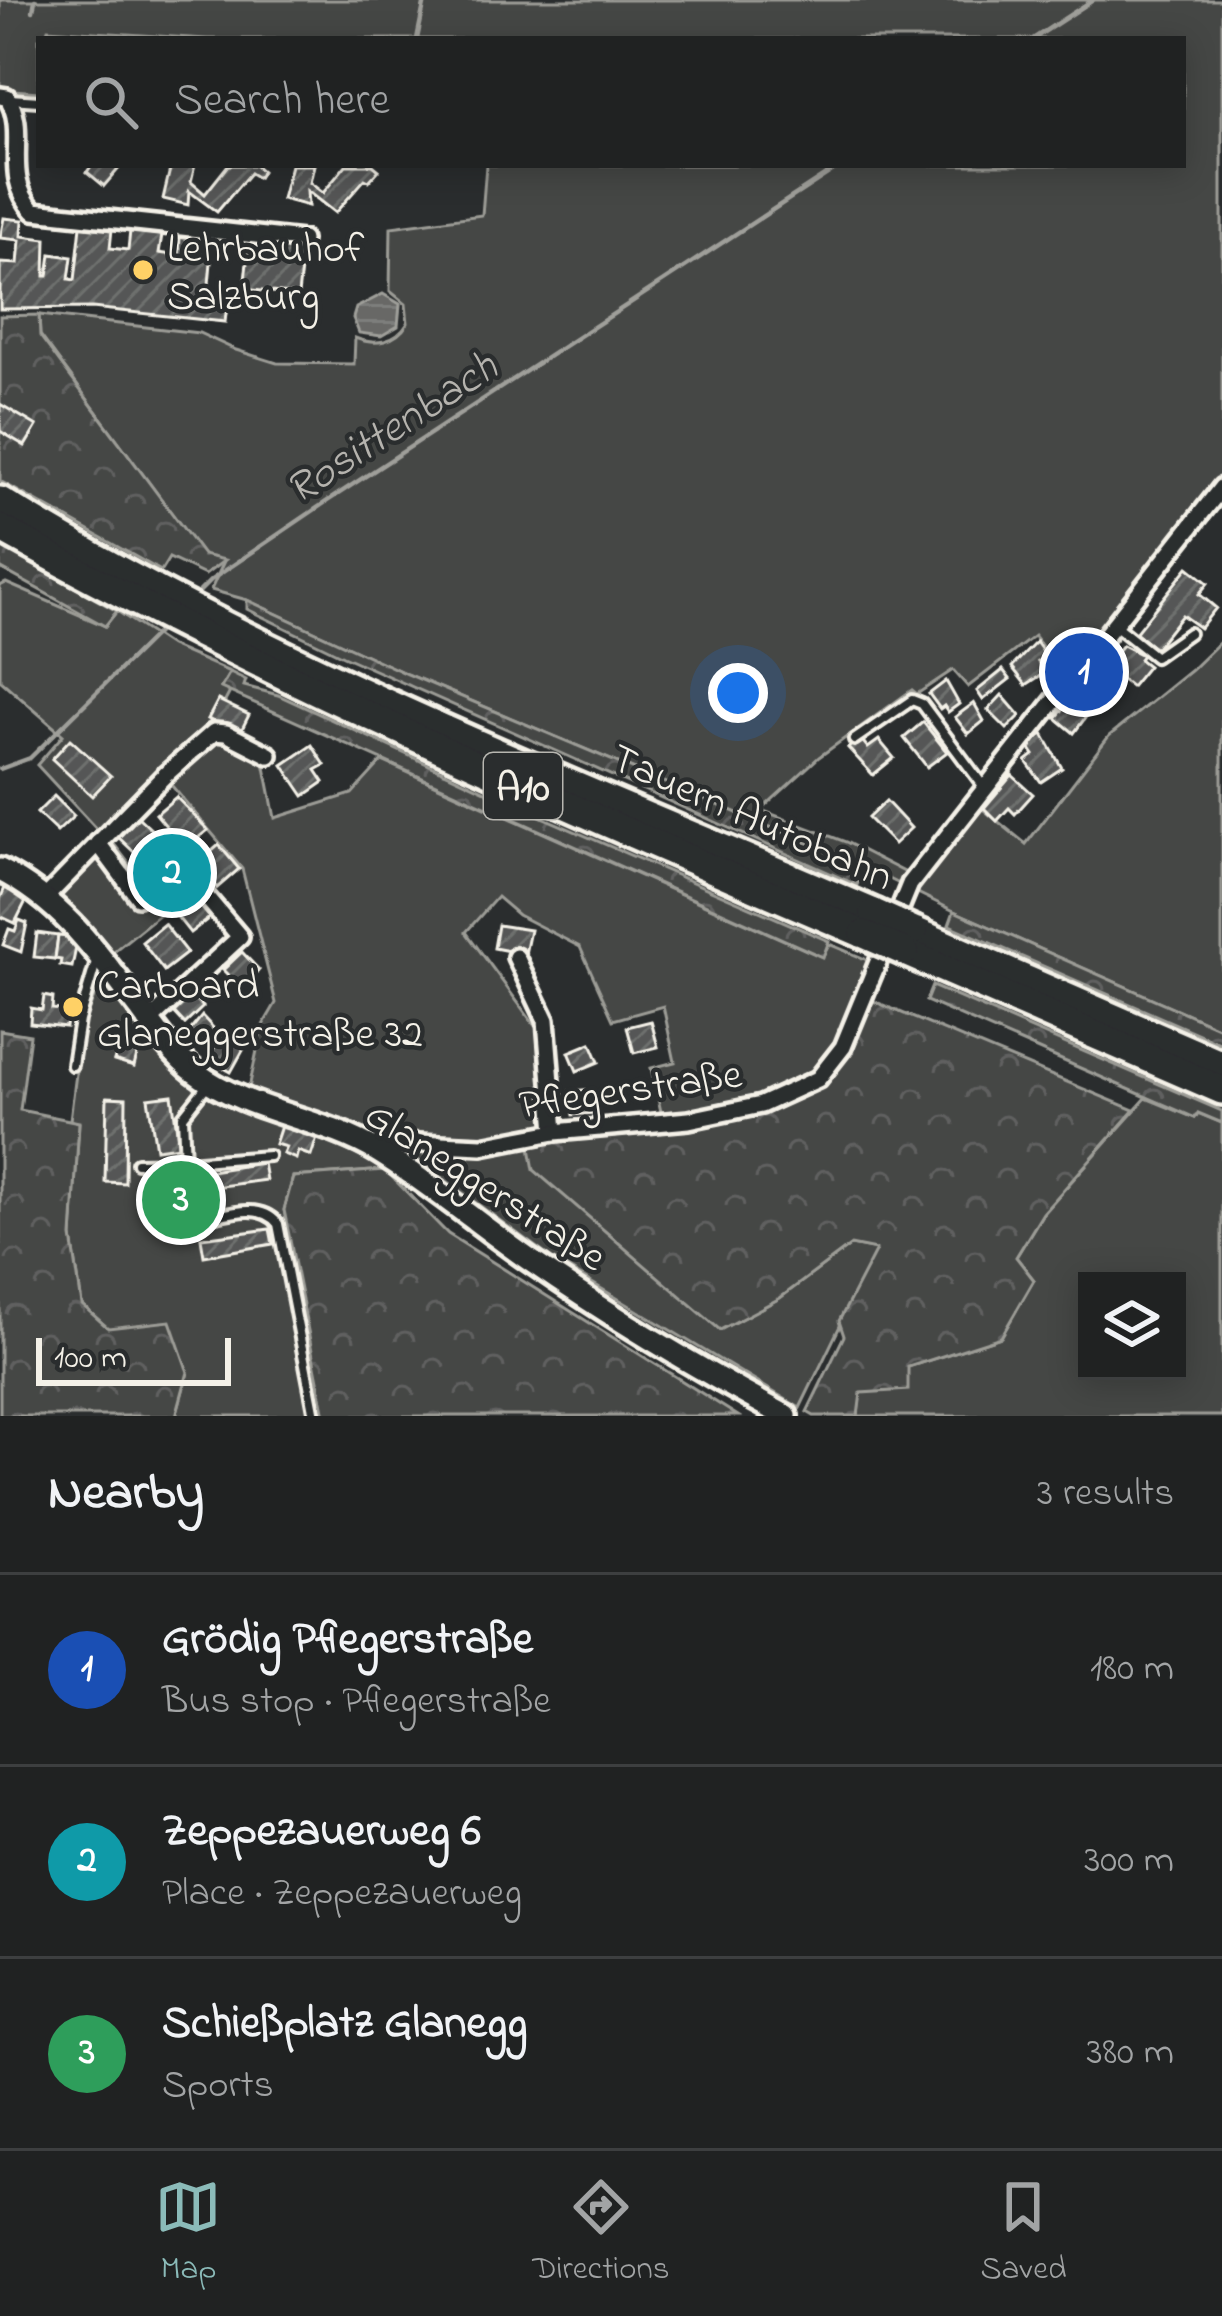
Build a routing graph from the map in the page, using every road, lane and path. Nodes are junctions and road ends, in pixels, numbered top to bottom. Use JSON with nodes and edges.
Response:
{"nodes":[{"id":1,"x":4,"y":98,"type":"edge"},
{"id":2,"x":36,"y":101,"type":"edge"},
{"id":3,"x":302,"y":240,"type":"dead end"},
{"id":4,"x":1222,"y":487,"type":"edge"},
{"id":5,"x":0,"y":501,"type":"edge"},
{"id":6,"x":0,"y":528,"type":"edge"},
{"id":7,"x":164,"y":606,"type":"junction"},
{"id":8,"x":1114,"y":625,"type":"junction"},
{"id":9,"x":1189,"y":633,"type":"dead end"},
{"id":10,"x":854,"y":740,"type":"dead end"},
{"id":11,"x":269,"y":755,"type":"dead end"},
{"id":12,"x":985,"y":788,"type":"junction"},
{"id":13,"x":98,"y":843,"type":"junction"},
{"id":14,"x":169,"y":853,"type":"dead end"},
{"id":15,"x":0,"y":870,"type":"edge"},
{"id":16,"x":46,"y":897,"type":"junction"},
{"id":17,"x":138,"y":897,"type":"dead end"},
{"id":18,"x":909,"y":942,"type":"junction"},
{"id":19,"x":98,"y":954,"type":"junction"},
{"id":20,"x":516,"y":957,"type":"dead end"},
{"id":21,"x":148,"y":1021,"type":"junction"},
{"id":22,"x":72,"y":1065,"type":"dead end"},
{"id":23,"x":1222,"y":1065,"type":"edge"},
{"id":24,"x":210,"y":1082,"type":"junction"},
{"id":25,"x":1222,"y":1090,"type":"edge"},
{"id":26,"x":555,"y":1132,"type":"junction"},
{"id":27,"x":375,"y":1149,"type":"junction"},
{"id":28,"x":269,"y":1156,"type":"dead end"},
{"id":29,"x":185,"y":1162,"type":"junction"},
{"id":30,"x":137,"y":1163,"type":"dead end"},
{"id":31,"x":315,"y":1416,"type":"edge"},
{"id":32,"x":786,"y":1416,"type":"edge"}],
"edges":[{"from":1,"to":2,"type":"lane"},
{"from":1,"to":3,"type":"street"},
{"from":4,"to":8,"type":"street","name":"Pflegerstraße"},
{"from":5,"to":7,"type":"highway","name":"Tauern Autobahn","number":"A10"},
{"from":6,"to":7,"type":"highway","name":"Tauern Autobahn","number":"A10"},
{"from":7,"to":18,"type":"highway","name":"Tauern Autobahn","number":"A10","bridge":true},
{"from":8,"to":9,"type":"lane"},
{"from":8,"to":12,"type":"street","name":"Pflegerstraße"},
{"from":10,"to":12,"type":"lane"},
{"from":11,"to":13,"type":"street"},
{"from":12,"to":26,"type":"street","name":"Pflegerstraße"},
{"from":13,"to":16,"type":"street"},
{"from":13,"to":17,"type":"street"},
{"from":14,"to":21,"type":"street"},
{"from":15,"to":16,"type":"street","name":"Glaneggerstraße"},
{"from":16,"to":19,"type":"street","name":"Glaneggerstraße"},
{"from":18,"to":23,"type":"highway","name":"Tauern Autobahn","number":"A10"},
{"from":18,"to":25,"type":"highway","name":"Tauern Autobahn","number":"A10"},
{"from":19,"to":21,"type":"street","name":"Glaneggerstraße"},
{"from":19,"to":22,"type":"lane"},
{"from":20,"to":26,"type":"street"},
{"from":21,"to":24,"type":"street","name":"Glaneggerstraße"},
{"from":24,"to":27,"type":"street","name":"Glaneggerstraße"},
{"from":24,"to":29,"type":"lane"},
{"from":26,"to":27,"type":"street","name":"Pflegerstraße"},
{"from":27,"to":32,"type":"street","name":"Glaneggerstraße"},
{"from":28,"to":29,"type":"lane"},
{"from":29,"to":30,"type":"lane"},
{"from":29,"to":31,"type":"lane"}]}
